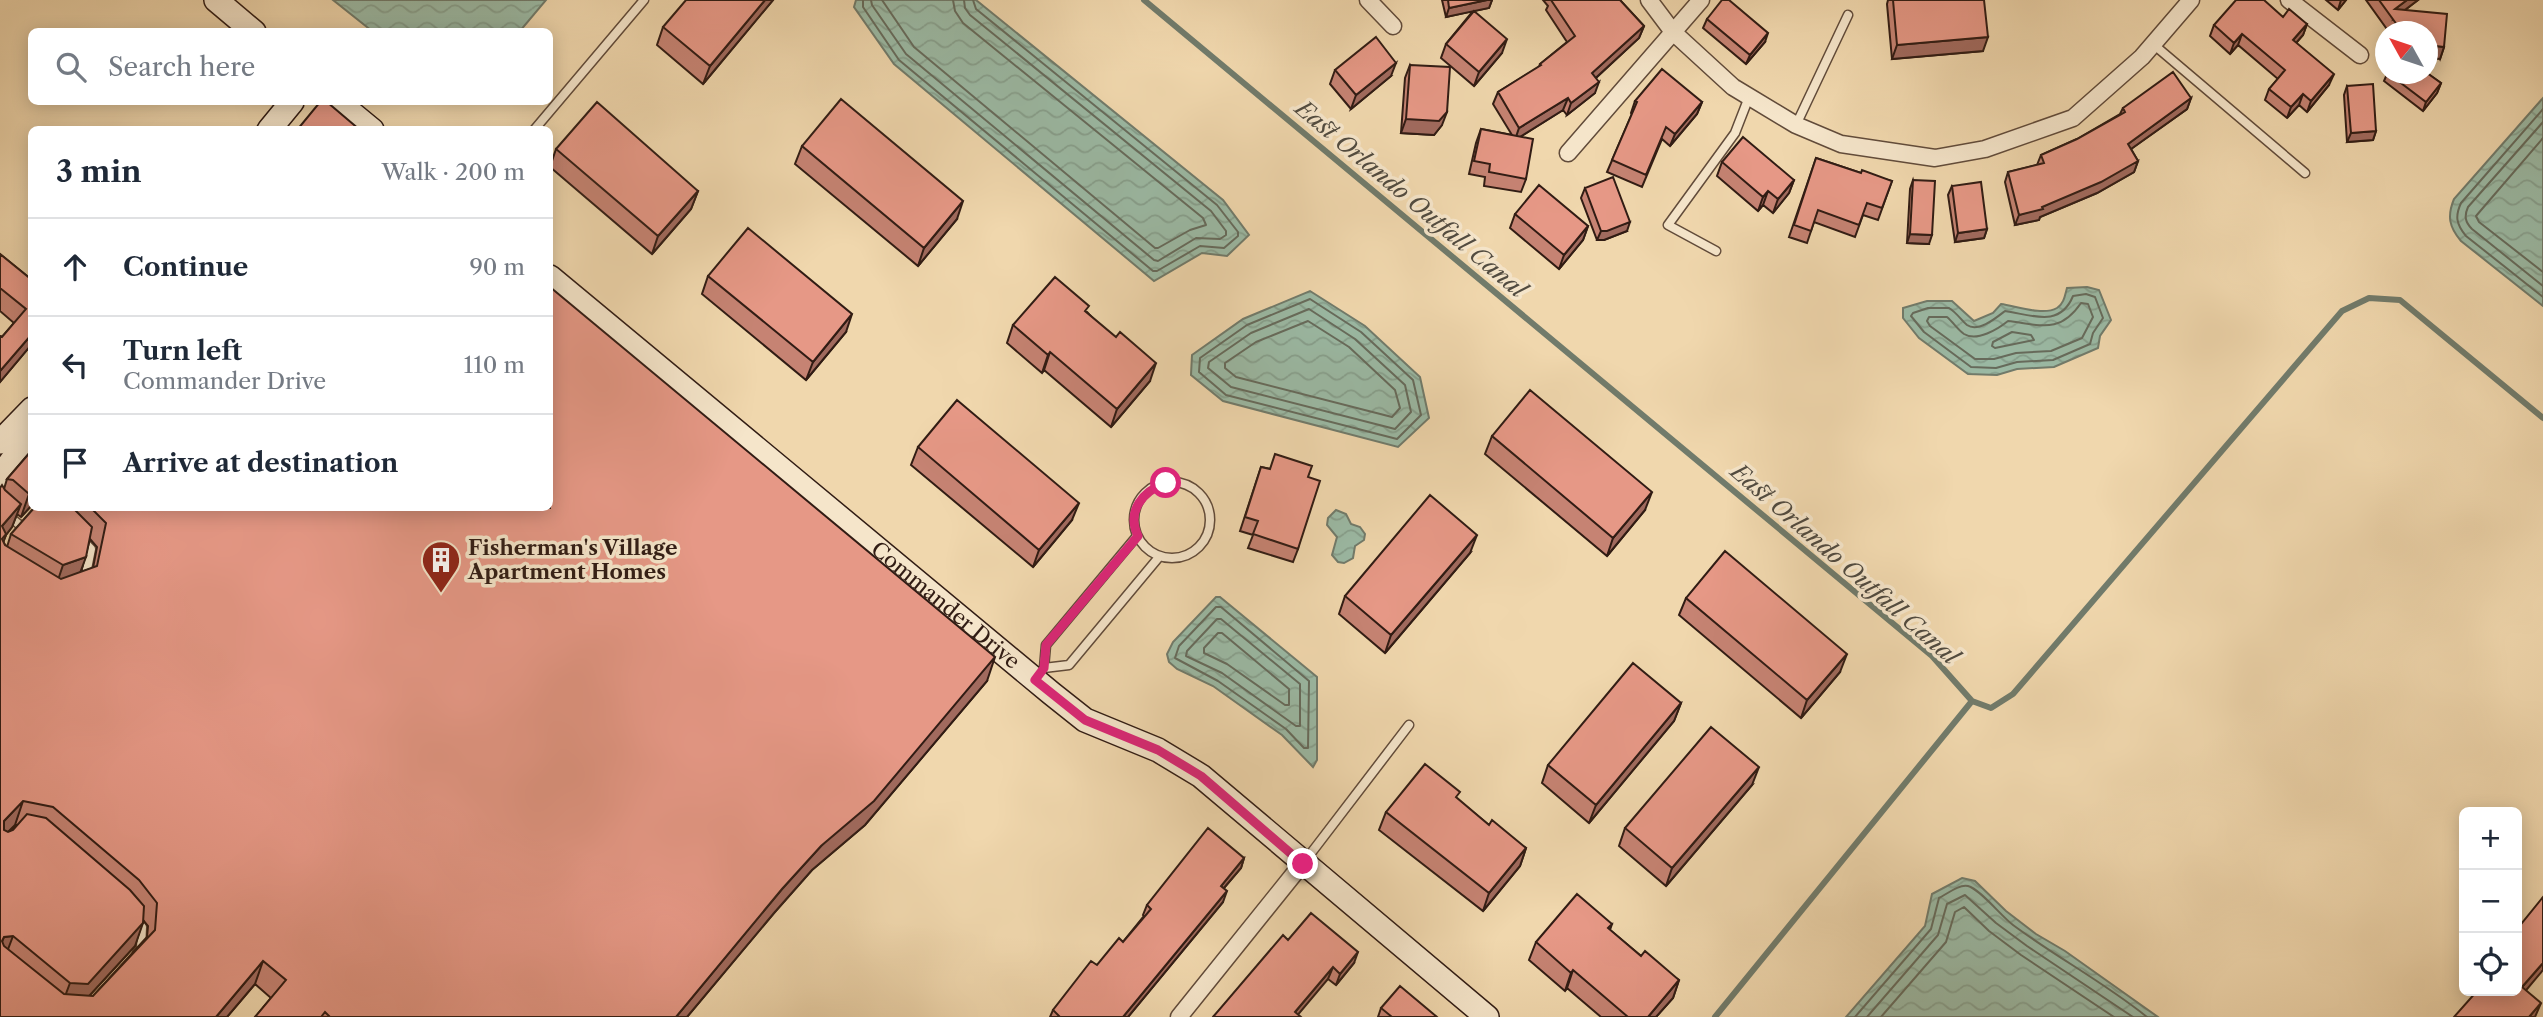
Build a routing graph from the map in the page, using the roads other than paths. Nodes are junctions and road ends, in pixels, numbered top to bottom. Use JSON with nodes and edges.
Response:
{"nodes":[{"id":1,"x":216,"y":0,"type":"edge"},
{"id":2,"x":644,"y":0,"type":"edge"},
{"id":3,"x":1368,"y":0,"type":"edge"},
{"id":4,"x":1649,"y":0,"type":"edge"},
{"id":5,"x":1701,"y":0,"type":"edge"},
{"id":6,"x":2191,"y":0,"type":"edge"},
{"id":7,"x":2289,"y":0,"type":"edge"},
{"id":8,"x":1848,"y":15,"type":"dead end"},
{"id":9,"x":1393,"y":26,"type":"dead end"},
{"id":10,"x":249,"y":28,"type":"edge"},
{"id":11,"x":1673,"y":32,"type":"junction"},
{"id":12,"x":2153,"y":44,"type":"junction"},
{"id":13,"x":2360,"y":55,"type":"dead end"},
{"id":14,"x":1749,"y":97,"type":"junction"},
{"id":15,"x":290,"y":105,"type":"edge"},
{"id":16,"x":342,"y":105,"type":"edge"},
{"id":17,"x":1796,"y":125,"type":"junction"},
{"id":18,"x":272,"y":126,"type":"edge"},
{"id":19,"x":367,"y":126,"type":"edge"},
{"id":20,"x":537,"y":126,"type":"edge"},
{"id":21,"x":1568,"y":153,"type":"dead end"},
{"id":22,"x":2305,"y":173,"type":"dead end"},
{"id":23,"x":1716,"y":251,"type":"dead end"},
{"id":24,"x":553,"y":279,"type":"edge"},
{"id":25,"x":28,"y":413,"type":"edge"},
{"id":26,"x":28,"y":438,"type":"edge"},
{"id":27,"x":0,"y":442,"type":"edge"},
{"id":28,"x":0,"y":477,"type":"edge"},
{"id":29,"x":0,"y":509,"type":"edge"},
{"id":30,"x":29,"y":517,"type":"edge"},
{"id":31,"x":21,"y":526,"type":"junction"},
{"id":32,"x":75,"y":533,"type":"edge"},
{"id":33,"x":14,"y":535,"type":"edge"},
{"id":34,"x":1138,"y":536,"type":"junction"},
{"id":35,"x":1159,"y":557,"type":"junction"},
{"id":36,"x":83,"y":586,"type":"edge"},
{"id":37,"x":1040,"y":674,"type":"junction"},
{"id":38,"x":1409,"y":725,"type":"dead end"},
{"id":39,"x":1303,"y":864,"type":"junction"},
{"id":40,"x":134,"y":918,"type":"edge"},
{"id":41,"x":132,"y":958,"type":"edge"},
{"id":42,"x":1180,"y":1017,"type":"edge"},
{"id":43,"x":1487,"y":1017,"type":"edge"}],
"edges":[{"from":1,"to":10,"type":"street"},
{"from":2,"to":20,"type":"lane"},
{"from":3,"to":9,"type":"street"},
{"from":4,"to":11,"type":"street"},
{"from":5,"to":11,"type":"street"},
{"from":6,"to":12,"type":"street"},
{"from":7,"to":13,"type":"street"},
{"from":8,"to":17,"type":"lane"},
{"from":11,"to":14,"type":"street"},
{"from":11,"to":21,"type":"street"},
{"from":12,"to":17,"type":"street"},
{"from":12,"to":22,"type":"lane"},
{"from":14,"to":17,"type":"street"},
{"from":14,"to":23,"type":"lane"},
{"from":15,"to":18,"type":"street"},
{"from":16,"to":19,"type":"street"},
{"from":24,"to":37,"type":"street","name":"Commander Drive"},
{"from":25,"to":27,"type":"street"},
{"from":26,"to":28,"type":"street"},
{"from":29,"to":31,"type":"lane"},
{"from":30,"to":31,"type":"lane"},
{"from":31,"to":33,"type":"lane"},
{"from":32,"to":36,"type":"lane"},
{"from":34,"to":35,"type":"lane"},
{"from":34,"to":35,"type":"lane"},
{"from":34,"to":37,"type":"lane"},
{"from":35,"to":37,"type":"lane"},
{"from":37,"to":39,"type":"street","name":"Commander Drive"},
{"from":38,"to":39,"type":"lane"},
{"from":39,"to":42,"type":"street"},
{"from":39,"to":43,"type":"street","name":"Commander Drive"},
{"from":40,"to":41,"type":"lane"}]}
